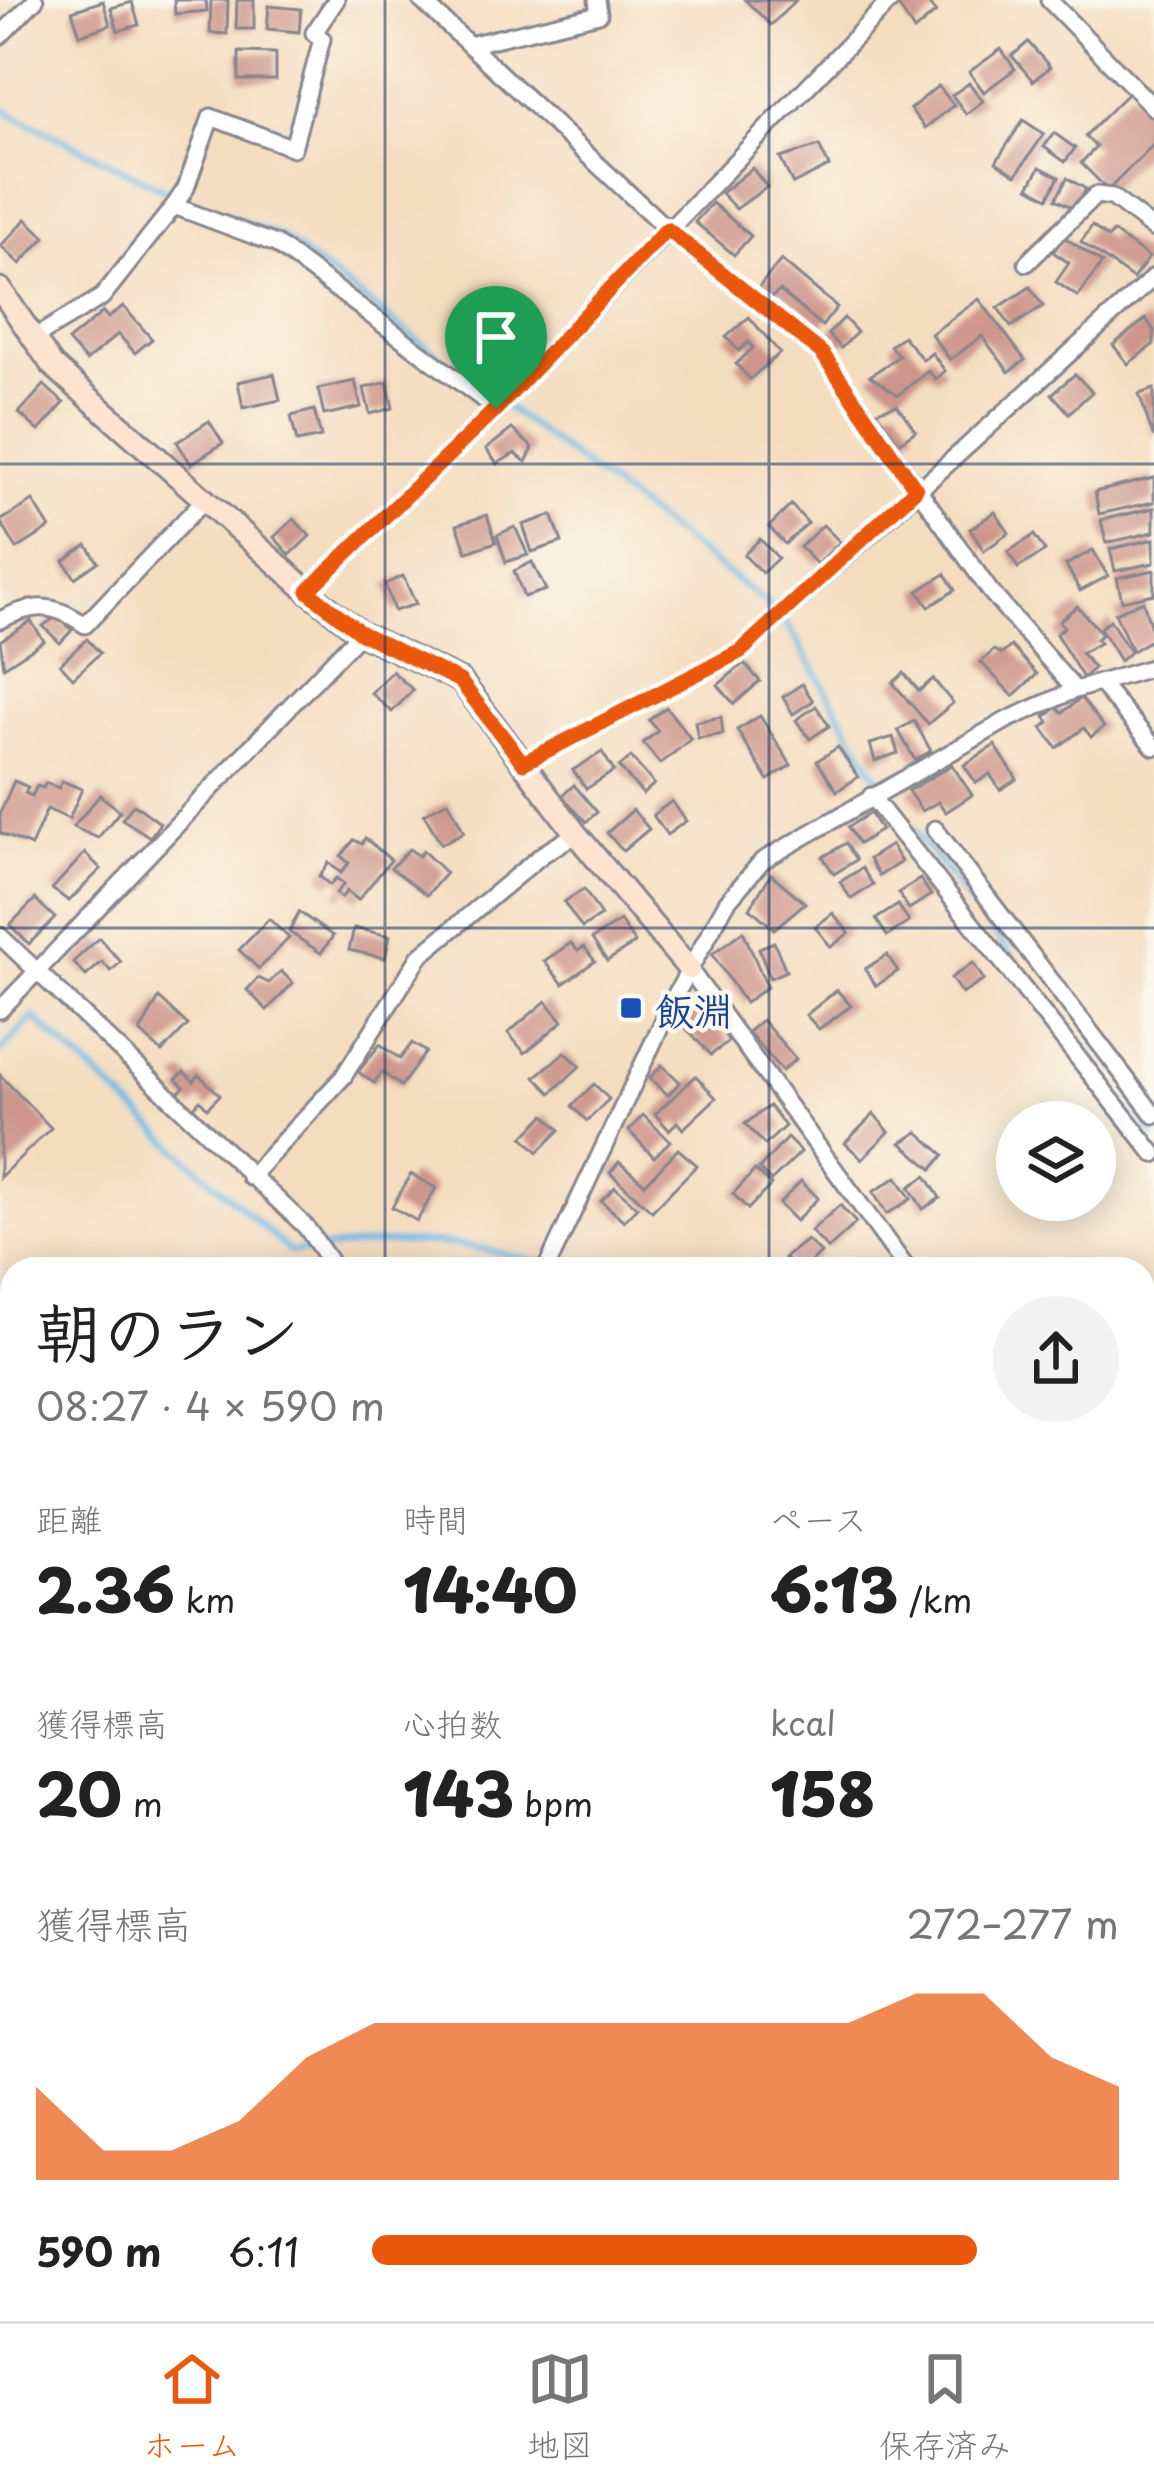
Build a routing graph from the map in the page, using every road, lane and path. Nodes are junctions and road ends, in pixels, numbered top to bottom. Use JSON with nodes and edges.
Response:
{"nodes":[{"id":1,"x":35,"y":0,"type":"edge"},
{"id":2,"x":336,"y":0,"type":"edge"},
{"id":3,"x":421,"y":0,"type":"edge"},
{"id":4,"x":597,"y":0,"type":"edge"},
{"id":5,"x":891,"y":0,"type":"edge"},
{"id":6,"x":1049,"y":0,"type":"edge"},
{"id":7,"x":0,"y":36,"type":"edge"},
{"id":8,"x":469,"y":45,"type":"junction"},
{"id":9,"x":1154,"y":108,"type":"edge"},
{"id":10,"x":175,"y":205,"type":"junction"},
{"id":11,"x":667,"y":229,"type":"junction"},
{"id":12,"x":1154,"y":229,"type":"edge"},
{"id":13,"x":1027,"y":262,"type":"dead end"},
{"id":14,"x":1154,"y":277,"type":"edge"},
{"id":15,"x":2,"y":299,"type":"edge"},
{"id":16,"x":32,"y":339,"type":"junction"},
{"id":17,"x":497,"y":409,"type":"junction"},
{"id":18,"x":916,"y":489,"type":"junction"},
{"id":19,"x":205,"y":500,"type":"junction"},
{"id":20,"x":308,"y":591,"type":"junction"},
{"id":21,"x":0,"y":620,"type":"edge"},
{"id":22,"x":361,"y":633,"type":"junction"},
{"id":23,"x":1154,"y":667,"type":"edge"},
{"id":24,"x":1101,"y":684,"type":"junction"},
{"id":25,"x":1076,"y":690,"type":"junction"},
{"id":26,"x":1154,"y":747,"type":"edge"},
{"id":27,"x":523,"y":763,"type":"junction"},
{"id":28,"x":872,"y":796,"type":"junction"},
{"id":29,"x":935,"y":829,"type":"dead end"},
{"id":30,"x":576,"y":834,"type":"junction"},
{"id":31,"x":0,"y":936,"type":"edge"},
{"id":32,"x":689,"y":969,"type":"junction"},
{"id":33,"x":38,"y":972,"type":"junction"},
{"id":34,"x":0,"y":1010,"type":"edge"},
{"id":35,"x":1154,"y":1115,"type":"edge"},
{"id":36,"x":1154,"y":1154,"type":"edge"},
{"id":37,"x":250,"y":1177,"type":"junction"},
{"id":38,"x":326,"y":1257,"type":"edge"},
{"id":39,"x":551,"y":1257,"type":"edge"},
{"id":40,"x":899,"y":1257,"type":"edge"}],
"edges":[{"from":1,"to":7,"type":"street"},
{"from":2,"to":10,"type":"street"},
{"from":3,"to":8,"type":"street"},
{"from":4,"to":8,"type":"street"},
{"from":5,"to":11,"type":"street"},
{"from":6,"to":9,"type":"street"},
{"from":8,"to":11,"type":"street"},
{"from":10,"to":16,"type":"street"},
{"from":10,"to":17,"type":"street"},
{"from":11,"to":17,"type":"street"},
{"from":11,"to":18,"type":"street"},
{"from":12,"to":13,"type":"street"},
{"from":14,"to":18,"type":"street"},
{"from":15,"to":16,"type":"street"},
{"from":16,"to":19,"type":"street"},
{"from":17,"to":20,"type":"street"},
{"from":18,"to":25,"type":"street"},
{"from":18,"to":27,"type":"street"},
{"from":19,"to":20,"type":"street"},
{"from":19,"to":21,"type":"street"},
{"from":20,"to":22,"type":"street"},
{"from":22,"to":27,"type":"street"},
{"from":22,"to":33,"type":"street"},
{"from":23,"to":24,"type":"street"},
{"from":24,"to":25,"type":"street"},
{"from":24,"to":26,"type":"street"},
{"from":25,"to":28,"type":"street"},
{"from":27,"to":30,"type":"street"},
{"from":28,"to":32,"type":"street"},
{"from":28,"to":36,"type":"street"},
{"from":29,"to":35,"type":"street"},
{"from":30,"to":32,"type":"street"},
{"from":30,"to":37,"type":"street"},
{"from":31,"to":33,"type":"street"},
{"from":32,"to":39,"type":"street"},
{"from":32,"to":40,"type":"street"},
{"from":33,"to":34,"type":"street"},
{"from":33,"to":37,"type":"street"},
{"from":37,"to":38,"type":"street"}]}
